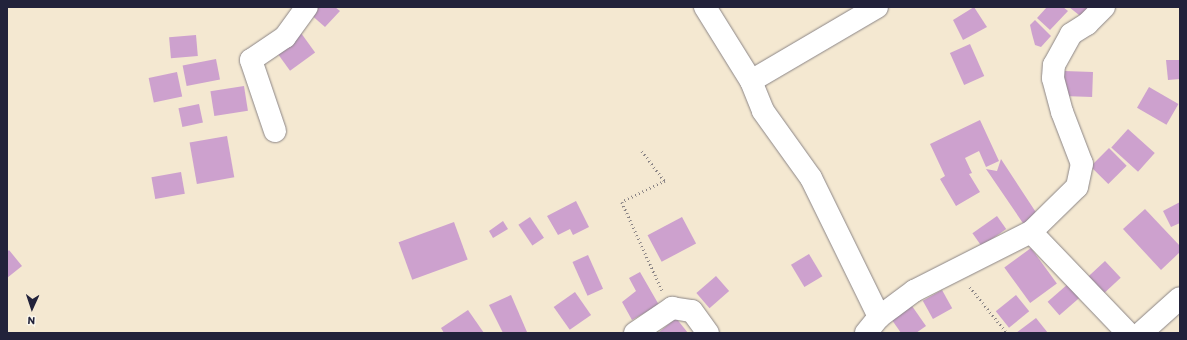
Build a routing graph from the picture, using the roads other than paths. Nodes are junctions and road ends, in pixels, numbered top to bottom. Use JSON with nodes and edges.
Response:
{"nodes":[{"id":1,"x":307,"y":7,"type":"edge"},
{"id":2,"x":705,"y":7,"type":"edge"},
{"id":3,"x":877,"y":7,"type":"edge"},
{"id":4,"x":1104,"y":7,"type":"edge"},
{"id":5,"x":751,"y":81,"type":"junction"},
{"id":6,"x":275,"y":131,"type":"dead end"},
{"id":7,"x":1031,"y":232,"type":"junction"},
{"id":8,"x":1180,"y":298,"type":"edge"},
{"id":9,"x":872,"y":325,"type":"edge"},
{"id":10,"x":636,"y":333,"type":"edge"},
{"id":11,"x":708,"y":333,"type":"edge"},
{"id":12,"x":1128,"y":333,"type":"edge"},
{"id":13,"x":1142,"y":333,"type":"edge"}],
"edges":[{"from":1,"to":6,"type":"street"},
{"from":2,"to":5,"type":"street"},
{"from":3,"to":5,"type":"street"},
{"from":4,"to":7,"type":"street"},
{"from":5,"to":9,"type":"street"},
{"from":7,"to":9,"type":"street"},
{"from":7,"to":12,"type":"street"},
{"from":8,"to":13,"type":"street"},
{"from":10,"to":11,"type":"street"}]}
